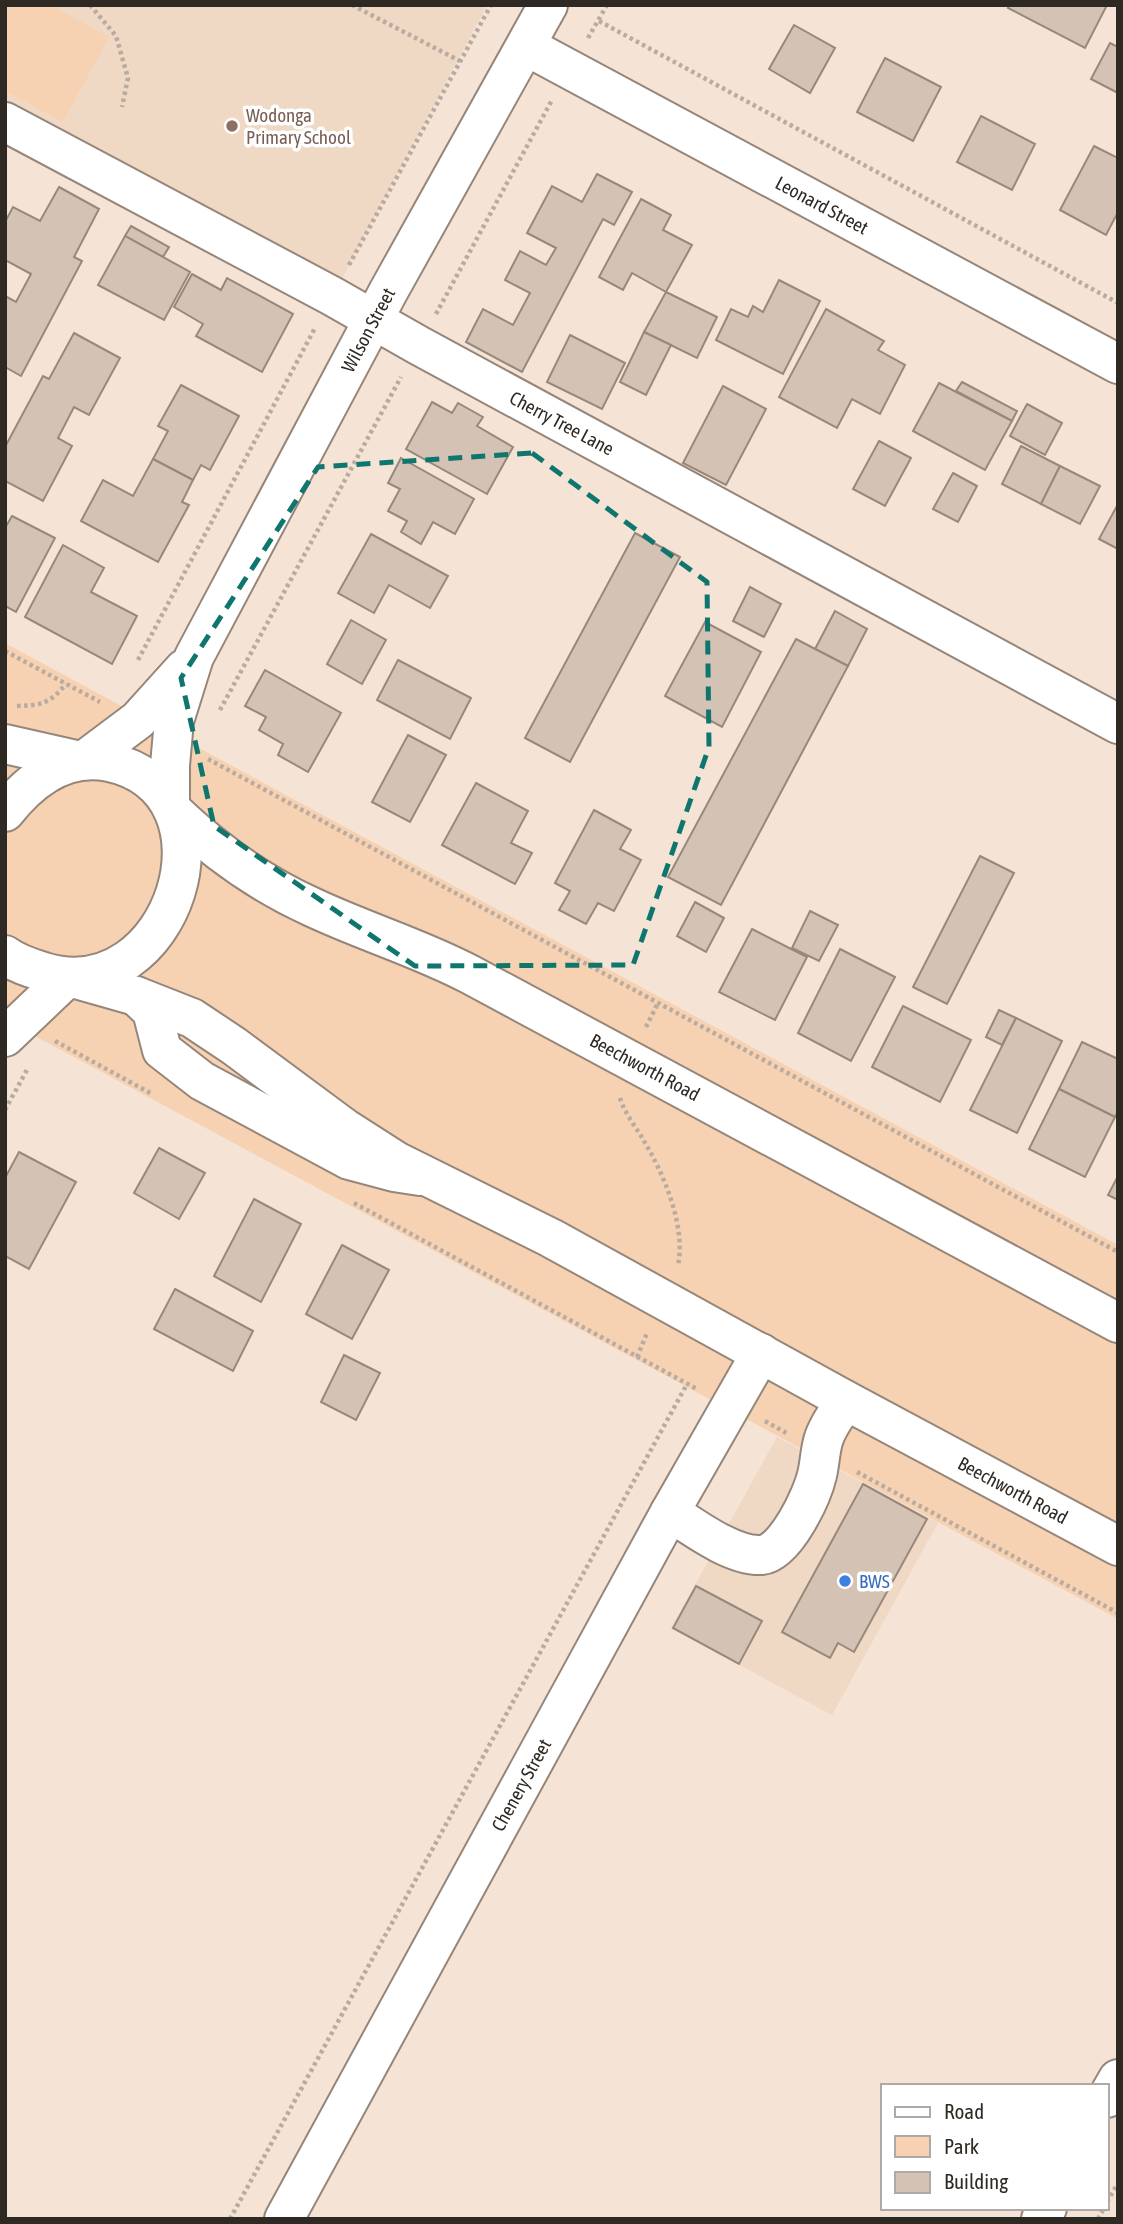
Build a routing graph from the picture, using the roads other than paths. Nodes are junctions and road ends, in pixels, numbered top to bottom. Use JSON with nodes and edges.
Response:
{"nodes":[{"id":1,"x":548,"y":5,"type":"edge"},
{"id":2,"x":526,"y":46,"type":"junction"},
{"id":3,"x":5,"y":122,"type":"edge"},
{"id":4,"x":374,"y":319,"type":"junction"},
{"id":5,"x":1118,"y":364,"type":"edge"},
{"id":6,"x":194,"y":657,"type":"junction"},
{"id":7,"x":1118,"y":724,"type":"edge"},
{"id":8,"x":7,"y":740,"type":"edge"},
{"id":9,"x":81,"y":760,"type":"junction"},
{"id":10,"x":173,"y":808,"type":"junction"},
{"id":11,"x":5,"y":812,"type":"edge"},
{"id":12,"x":5,"y":955,"type":"edge"},
{"id":13,"x":72,"y":978,"type":"junction"},
{"id":14,"x":23,"y":1032,"type":"edge"},
{"id":15,"x":1118,"y":1323,"type":"edge"},
{"id":16,"x":761,"y":1353,"type":"junction"},
{"id":17,"x":845,"y":1400,"type":"junction"},
{"id":18,"x":670,"y":1512,"type":"junction"},
{"id":19,"x":1118,"y":1546,"type":"edge"},
{"id":20,"x":1118,"y":2079,"type":"edge"},
{"id":21,"x":1109,"y":2095,"type":"edge"},
{"id":22,"x":284,"y":2219,"type":"edge"}],
"edges":[{"from":1,"to":2,"type":"main road","name":"Wilson Street"},
{"from":2,"to":4,"type":"main road","name":"Wilson Street"},
{"from":2,"to":5,"type":"main road","name":"Leonard Street"},
{"from":3,"to":4,"type":"main road","name":"Cherry Tree Lane"},
{"from":4,"to":6,"type":"main road","name":"Wilson Street"},
{"from":4,"to":7,"type":"main road","name":"Cherry Tree Lane"},
{"from":6,"to":9,"type":"main road","name":"Wilson Street"},
{"from":6,"to":10,"type":"main road","name":"Wilson Street"},
{"from":8,"to":9,"type":"main road"},
{"from":9,"to":10,"type":"main road","name":"Beechworth Road"},
{"from":9,"to":11,"type":"main road","name":"Wilson Street"},
{"from":10,"to":13,"type":"main road","name":"Wilson Street"},
{"from":10,"to":15,"type":"main road","name":"Beechworth Road"},
{"from":12,"to":13,"type":"main road","name":"Beechworth Road"},
{"from":13,"to":14,"type":"main road"},
{"from":13,"to":16,"type":"main road","name":"Beechworth Road"},
{"from":16,"to":17,"type":"main road","name":"Beechworth Road"},
{"from":16,"to":18,"type":"main road","name":"Chenery Street"},
{"from":17,"to":18,"type":"main road"},
{"from":17,"to":19,"type":"main road","name":"Beechworth Road"},
{"from":18,"to":22,"type":"main road","name":"Chenery Street"},
{"from":20,"to":21,"type":"main road"}]}
